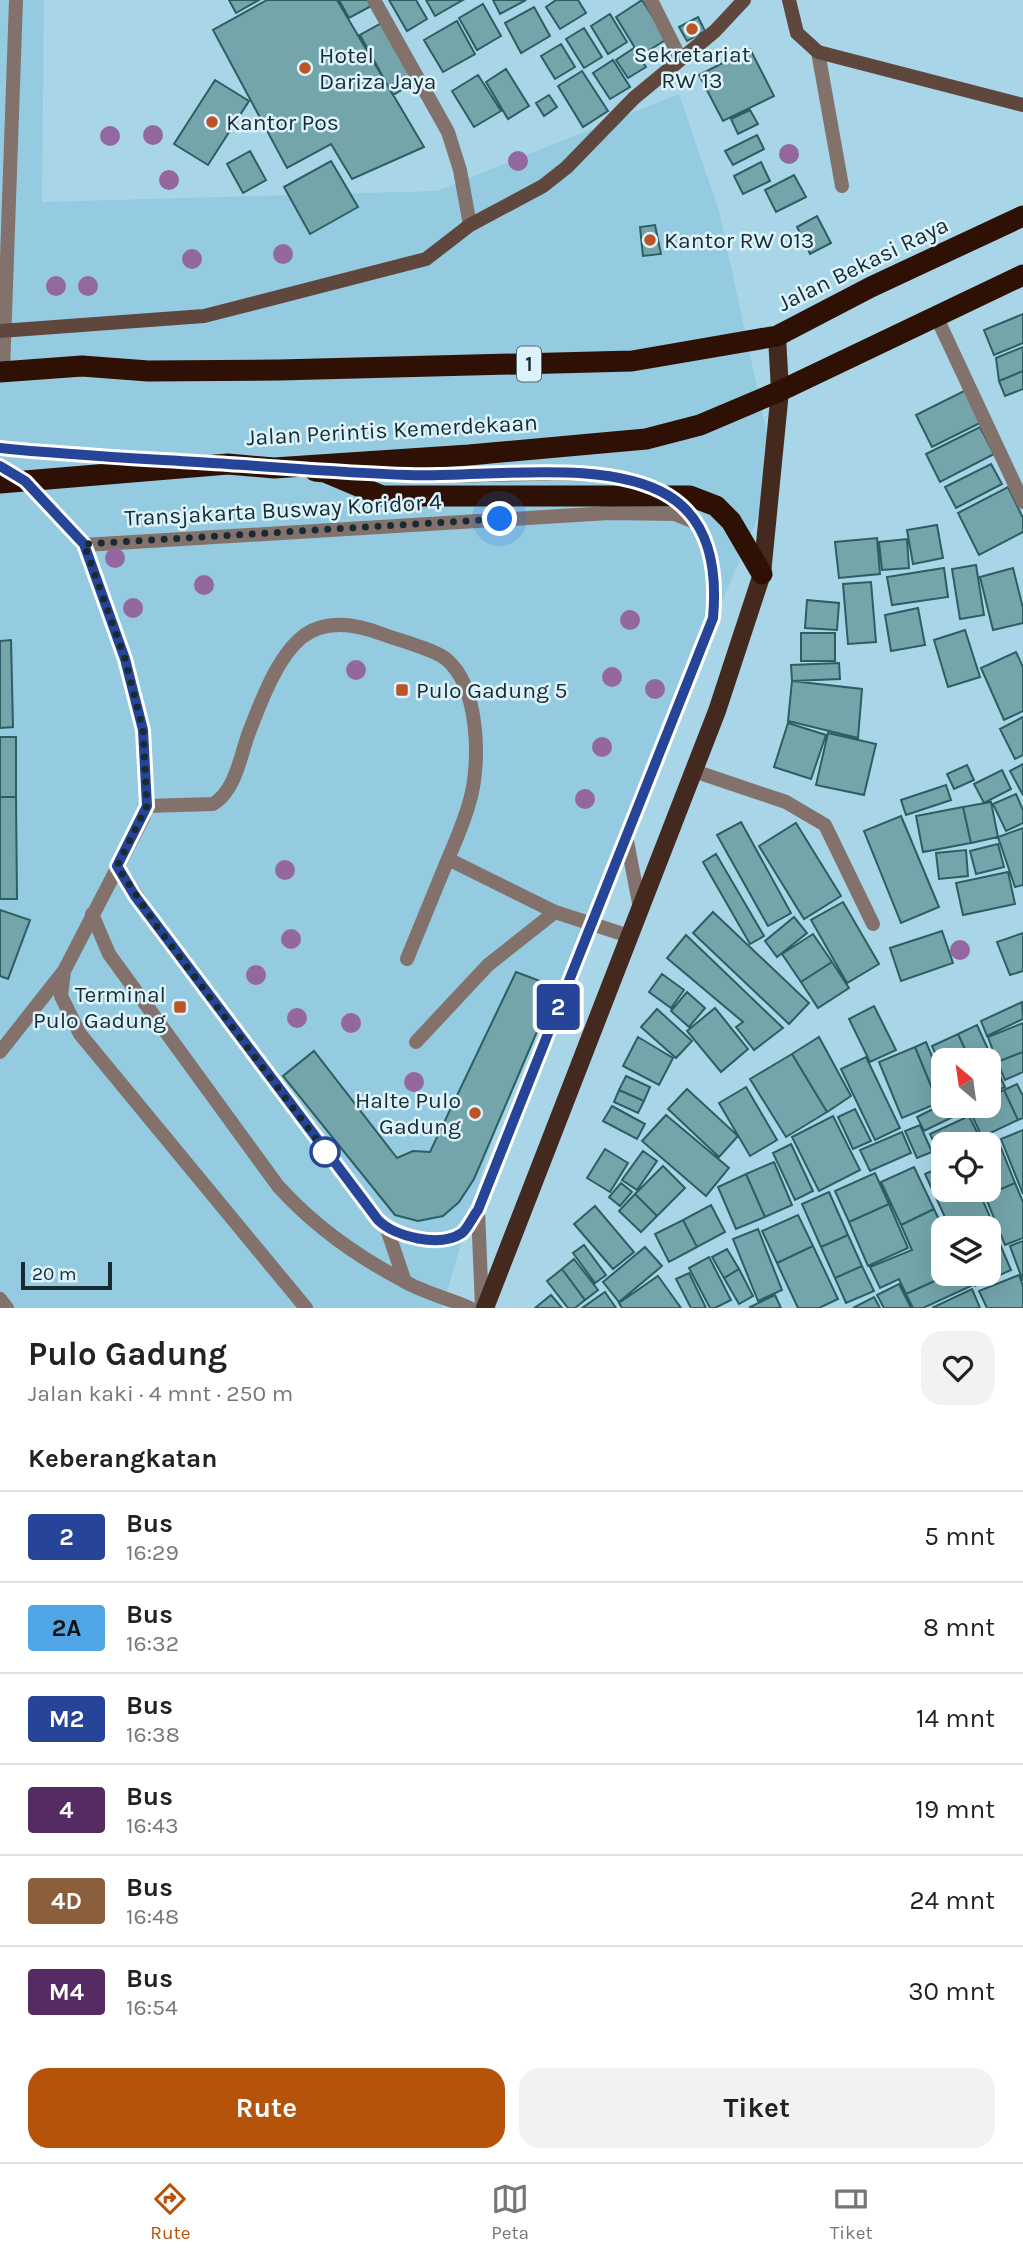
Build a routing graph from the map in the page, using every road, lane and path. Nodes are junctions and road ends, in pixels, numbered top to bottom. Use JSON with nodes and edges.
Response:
{"nodes":[{"id":1,"x":16,"y":0,"type":"edge"},
{"id":2,"x":374,"y":0,"type":"edge"},
{"id":3,"x":651,"y":0,"type":"edge"},
{"id":4,"x":744,"y":0,"type":"edge"},
{"id":5,"x":789,"y":0,"type":"edge"},
{"id":6,"x":818,"y":52,"type":"junction"},
{"id":7,"x":680,"y":58,"type":"junction"},
{"id":8,"x":1023,"y":105,"type":"edge"},
{"id":9,"x":842,"y":186,"type":"dead end"},
{"id":10,"x":1023,"y":216,"type":"edge"},
{"id":11,"x":470,"y":225,"type":"junction"},
{"id":12,"x":5,"y":235,"type":"edge"},
{"id":13,"x":1023,"y":275,"type":"edge"},
{"id":14,"x":936,"y":316,"type":"junction"},
{"id":15,"x":2,"y":331,"type":"edge"},
{"id":16,"x":777,"y":337,"type":"junction"},
{"id":17,"x":1,"y":372,"type":"edge"},
{"id":18,"x":780,"y":391,"type":"junction"},
{"id":19,"x":0,"y":448,"type":"edge"},
{"id":20,"x":228,"y":464,"type":"junction"},
{"id":21,"x":0,"y":466,"type":"edge"},
{"id":22,"x":274,"y":468,"type":"junction"},
{"id":23,"x":325,"y":472,"type":"joint"},
{"id":24,"x":25,"y":481,"type":"junction"},
{"id":25,"x":0,"y":483,"type":"edge"},
{"id":26,"x":667,"y":495,"type":"junction"},
{"id":27,"x":1023,"y":502,"type":"edge"},
{"id":28,"x":694,"y":521,"type":"junction"},
{"id":29,"x":84,"y":544,"type":"junction"},
{"id":30,"x":762,"y":574,"type":"junction"},
{"id":31,"x":694,"y":771,"type":"junction"},
{"id":32,"x":147,"y":806,"type":"junction"},
{"id":33,"x":625,"y":835,"type":"junction"},
{"id":34,"x":448,"y":859,"type":"junction"},
{"id":35,"x":117,"y":866,"type":"junction"},
{"id":36,"x":640,"y":908,"type":"junction"},
{"id":37,"x":555,"y":912,"type":"junction"},
{"id":38,"x":92,"y":914,"type":"junction"},
{"id":39,"x":873,"y":923,"type":"dead end"},
{"id":40,"x":594,"y":924,"type":"junction"},
{"id":41,"x":629,"y":936,"type":"junction"},
{"id":42,"x":407,"y":960,"type":"dead end"},
{"id":43,"x":64,"y":971,"type":"junction"},
{"id":44,"x":416,"y":1042,"type":"dead end"},
{"id":45,"x":0,"y":1052,"type":"edge"},
{"id":46,"x":478,"y":1210,"type":"junction"},
{"id":47,"x":387,"y":1229,"type":"junction"},
{"id":48,"x":405,"y":1282,"type":"junction"},
{"id":49,"x":0,"y":1299,"type":"edge"},
{"id":50,"x":7,"y":1308,"type":"edge"},
{"id":51,"x":306,"y":1308,"type":"edge"},
{"id":52,"x":470,"y":1308,"type":"edge"},
{"id":53,"x":483,"y":1308,"type":"edge"}],
"edges":[{"from":1,"to":12,"type":"street"},
{"from":2,"to":11,"type":"street"},
{"from":3,"to":7,"type":"street"},
{"from":4,"to":7,"type":"street"},
{"from":5,"to":6,"type":"street"},
{"from":6,"to":8,"type":"street"},
{"from":6,"to":9,"type":"street"},
{"from":7,"to":11,"type":"street"},
{"from":10,"to":16,"type":"highway","name":"Jalan Bekasi Raya","number":"1"},
{"from":11,"to":15,"type":"street"},
{"from":12,"to":15,"type":"street"},
{"from":13,"to":14,"type":"highway"},
{"from":14,"to":18,"type":"highway"},
{"from":14,"to":27,"type":"street"},
{"from":15,"to":17,"type":"street"},
{"from":16,"to":17,"type":"highway","number":"1"},
{"from":16,"to":18,"type":"main road","name":"Jalan Bekasi Raya"},
{"from":18,"to":22,"type":"highway","name":"Jalan Perintis Kemerdekaan"},
{"from":18,"to":30,"type":"main road","name":"Jalan Bekasi Raya"},
{"from":19,"to":20,"type":"street"},
{"from":20,"to":22,"type":"street"},
{"from":20,"to":24,"type":"highway","name":"Jalan Perintis Kemerdekaan"},
{"from":21,"to":24,"type":"highway"},
{"from":22,"to":23,"type":"street"},
{"from":23,"to":26,"type":"highway"},
{"from":24,"to":25,"type":"highway","name":"Jalan Perintis Kemerdekaan"},
{"from":24,"to":29,"type":"street"},
{"from":26,"to":28,"type":"street"},
{"from":26,"to":30,"type":"highway"},
{"from":28,"to":29,"type":"street","name":"Transjakarta Busway Koridor 4"},
{"from":28,"to":33,"type":"street"},
{"from":29,"to":32,"type":"street"},
{"from":30,"to":31,"type":"main road","name":"Jalan Bekasi Raya"},
{"from":31,"to":36,"type":"main road","name":"Jalan Bekasi Raya"},
{"from":31,"to":39,"type":"street"},
{"from":32,"to":34,"type":"street"},
{"from":32,"to":35,"type":"street"},
{"from":33,"to":36,"type":"street"},
{"from":33,"to":40,"type":"street"},
{"from":34,"to":37,"type":"street"},
{"from":34,"to":42,"type":"street"},
{"from":35,"to":38,"type":"street"},
{"from":35,"to":47,"type":"street"},
{"from":36,"to":41,"type":"main road","name":"Jalan Bekasi Raya"},
{"from":37,"to":40,"type":"street"},
{"from":37,"to":44,"type":"street"},
{"from":38,"to":43,"type":"street"},
{"from":38,"to":48,"type":"street"},
{"from":40,"to":41,"type":"street"},
{"from":40,"to":46,"type":"street"},
{"from":41,"to":53,"type":"main road","name":"Jalan Bekasi Raya"},
{"from":43,"to":45,"type":"street"},
{"from":43,"to":51,"type":"street"},
{"from":46,"to":47,"type":"street"},
{"from":46,"to":53,"type":"street"},
{"from":47,"to":48,"type":"street"},
{"from":48,"to":52,"type":"street"},
{"from":49,"to":50,"type":"street"}]}
